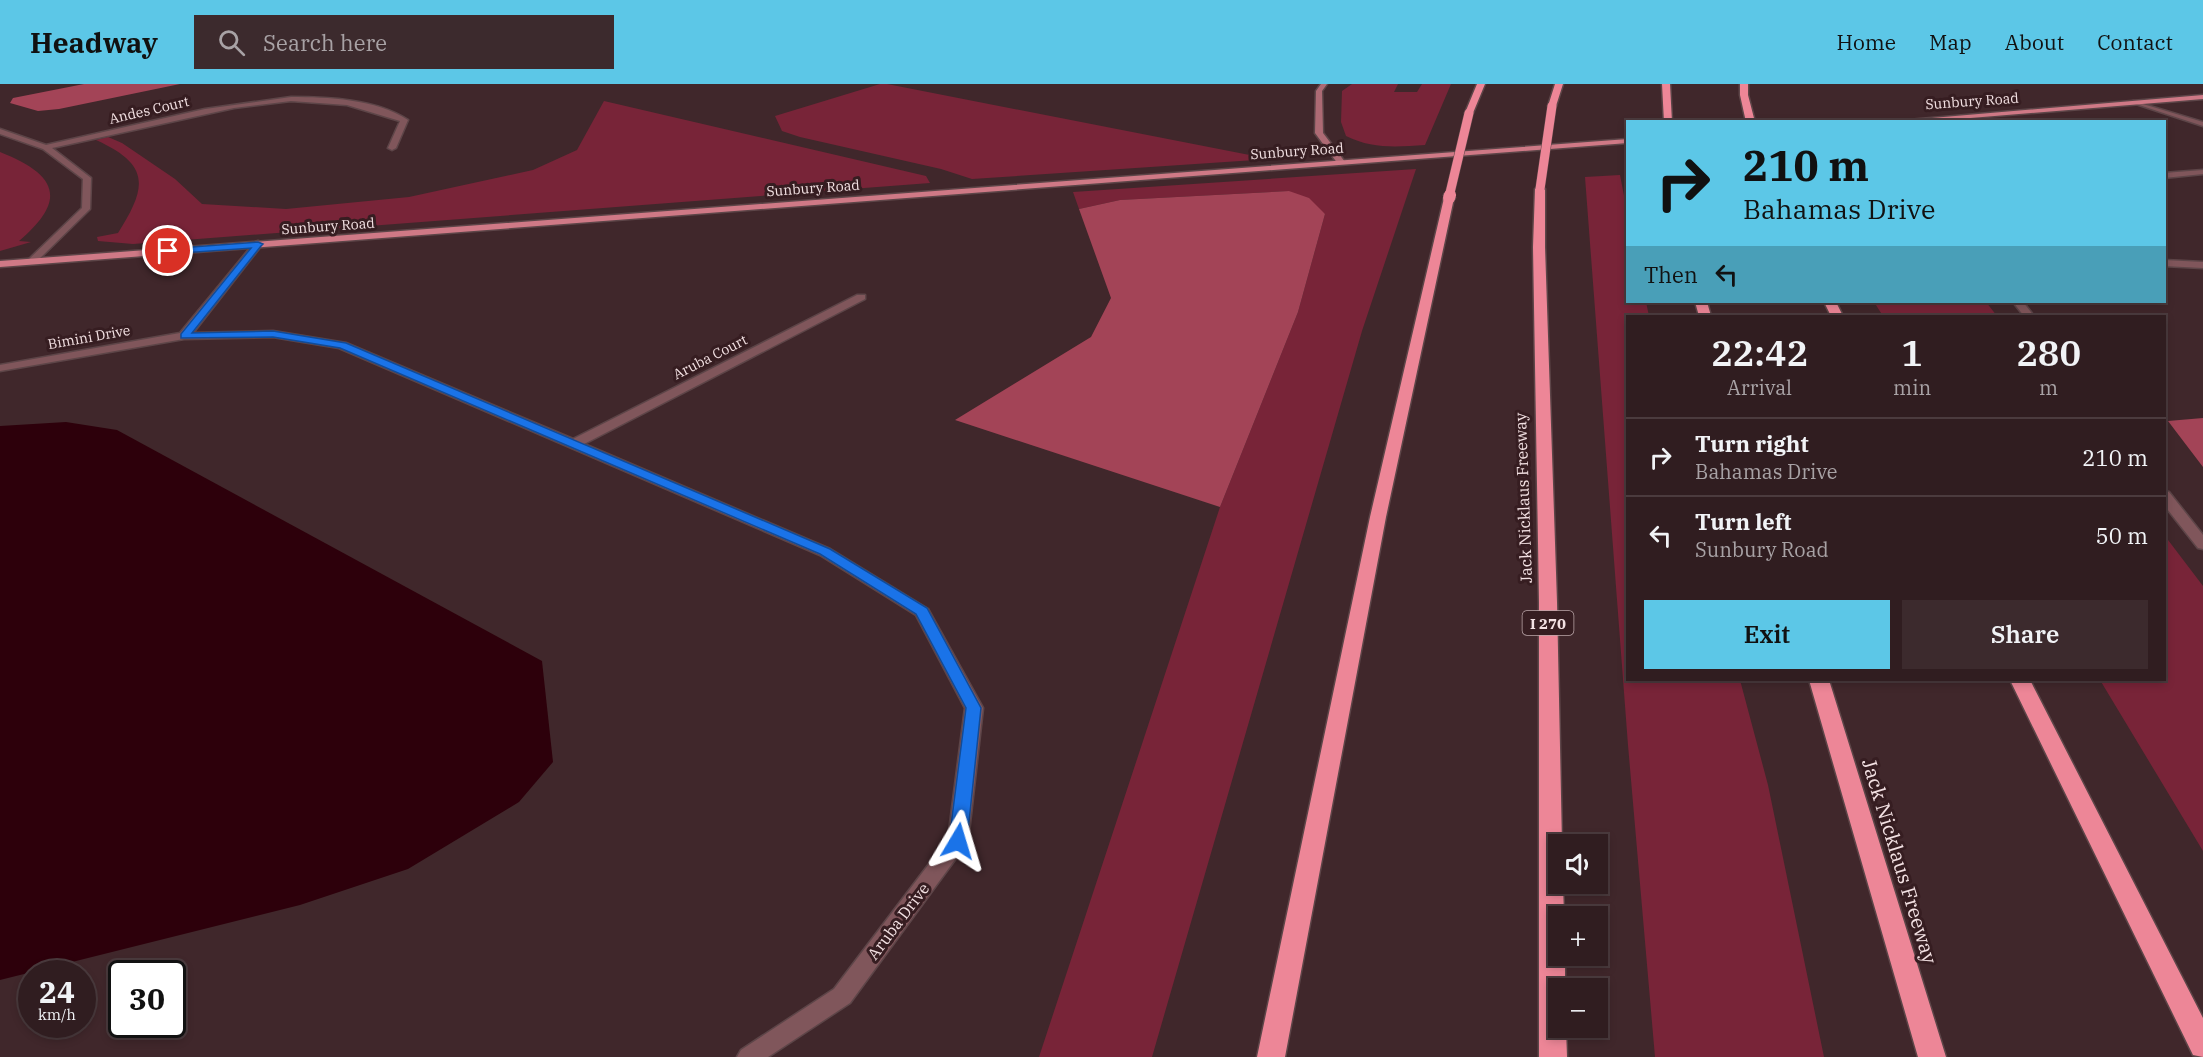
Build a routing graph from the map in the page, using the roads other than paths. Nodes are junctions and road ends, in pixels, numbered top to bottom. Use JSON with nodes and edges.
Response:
{"nodes":[{"id":1,"x":1324,"y":84,"type":"edge"},
{"id":2,"x":1481,"y":84,"type":"edge"},
{"id":3,"x":1559,"y":84,"type":"edge"},
{"id":4,"x":1666,"y":84,"type":"edge"},
{"id":5,"x":1744,"y":84,"type":"edge"},
{"id":6,"x":2203,"y":97,"type":"edge"},
{"id":7,"x":2134,"y":102,"type":"junction"},
{"id":8,"x":1668,"y":120,"type":"edge"},
{"id":9,"x":1750,"y":120,"type":"edge"},
{"id":10,"x":1912,"y":120,"type":"edge"},
{"id":11,"x":2203,"y":124,"type":"edge"},
{"id":12,"x":0,"y":130,"type":"edge"},
{"id":13,"x":1626,"y":141,"type":"edge"},
{"id":14,"x":46,"y":147,"type":"junction"},
{"id":15,"x":392,"y":148,"type":"dead end"},
{"id":16,"x":1341,"y":162,"type":"junction"},
{"id":17,"x":2203,"y":172,"type":"edge"},
{"id":18,"x":2166,"y":176,"type":"edge"},
{"id":19,"x":258,"y":244,"type":"junction"},
{"id":20,"x":32,"y":261,"type":"junction"},
{"id":21,"x":2166,"y":263,"type":"edge"},
{"id":22,"x":0,"y":264,"type":"edge"},
{"id":23,"x":2203,"y":265,"type":"edge"},
{"id":24,"x":861,"y":297,"type":"dead end"},
{"id":25,"x":2019,"y":303,"type":"edge"},
{"id":26,"x":2028,"y":315,"type":"edge"},
{"id":27,"x":184,"y":336,"type":"junction"},
{"id":28,"x":0,"y":368,"type":"edge"},
{"id":29,"x":572,"y":445,"type":"junction"},
{"id":30,"x":2166,"y":498,"type":"edge"},
{"id":31,"x":2203,"y":545,"type":"edge"},
{"id":32,"x":1819,"y":681,"type":"edge"},
{"id":33,"x":2020,"y":681,"type":"edge"},
{"id":34,"x":2203,"y":1046,"type":"edge"},
{"id":35,"x":749,"y":1057,"type":"edge"},
{"id":36,"x":1271,"y":1057,"type":"edge"},
{"id":37,"x":1553,"y":1057,"type":"edge"},
{"id":38,"x":1932,"y":1057,"type":"edge"}],
"edges":[{"from":1,"to":16,"type":"street"},
{"from":2,"to":36,"type":"highway","bridge":true},
{"from":3,"to":37,"type":"highway","name":"Jack Nicklaus Freeway","number":"I 270","bridge":true},
{"from":4,"to":8,"type":"highway"},
{"from":5,"to":9,"type":"highway"},
{"from":6,"to":7,"type":"main road","name":"Sunbury Road"},
{"from":7,"to":10,"type":"main road","name":"Sunbury Road"},
{"from":7,"to":11,"type":"street"},
{"from":12,"to":14,"type":"street"},
{"from":13,"to":16,"type":"main road","name":"Sunbury Road"},
{"from":14,"to":15,"type":"street","name":"Andes Court"},
{"from":14,"to":20,"type":"street"},
{"from":16,"to":19,"type":"main road","name":"Sunbury Road"},
{"from":17,"to":18,"type":"street"},
{"from":19,"to":20,"type":"main road","name":"Sunbury Road"},
{"from":19,"to":27,"type":"street"},
{"from":20,"to":22,"type":"main road","name":"Sunbury Road"},
{"from":21,"to":23,"type":"street"},
{"from":24,"to":29,"type":"street","name":"Aruba Court"},
{"from":25,"to":26,"type":"street"},
{"from":27,"to":28,"type":"street","name":"Bimini Drive"},
{"from":27,"to":29,"type":"street","name":"Aruba Drive"},
{"from":29,"to":35,"type":"street","name":"Aruba Drive"},
{"from":30,"to":31,"type":"street"},
{"from":32,"to":38,"type":"highway","name":"Jack Nicklaus Freeway"},
{"from":33,"to":34,"type":"highway"}]}
